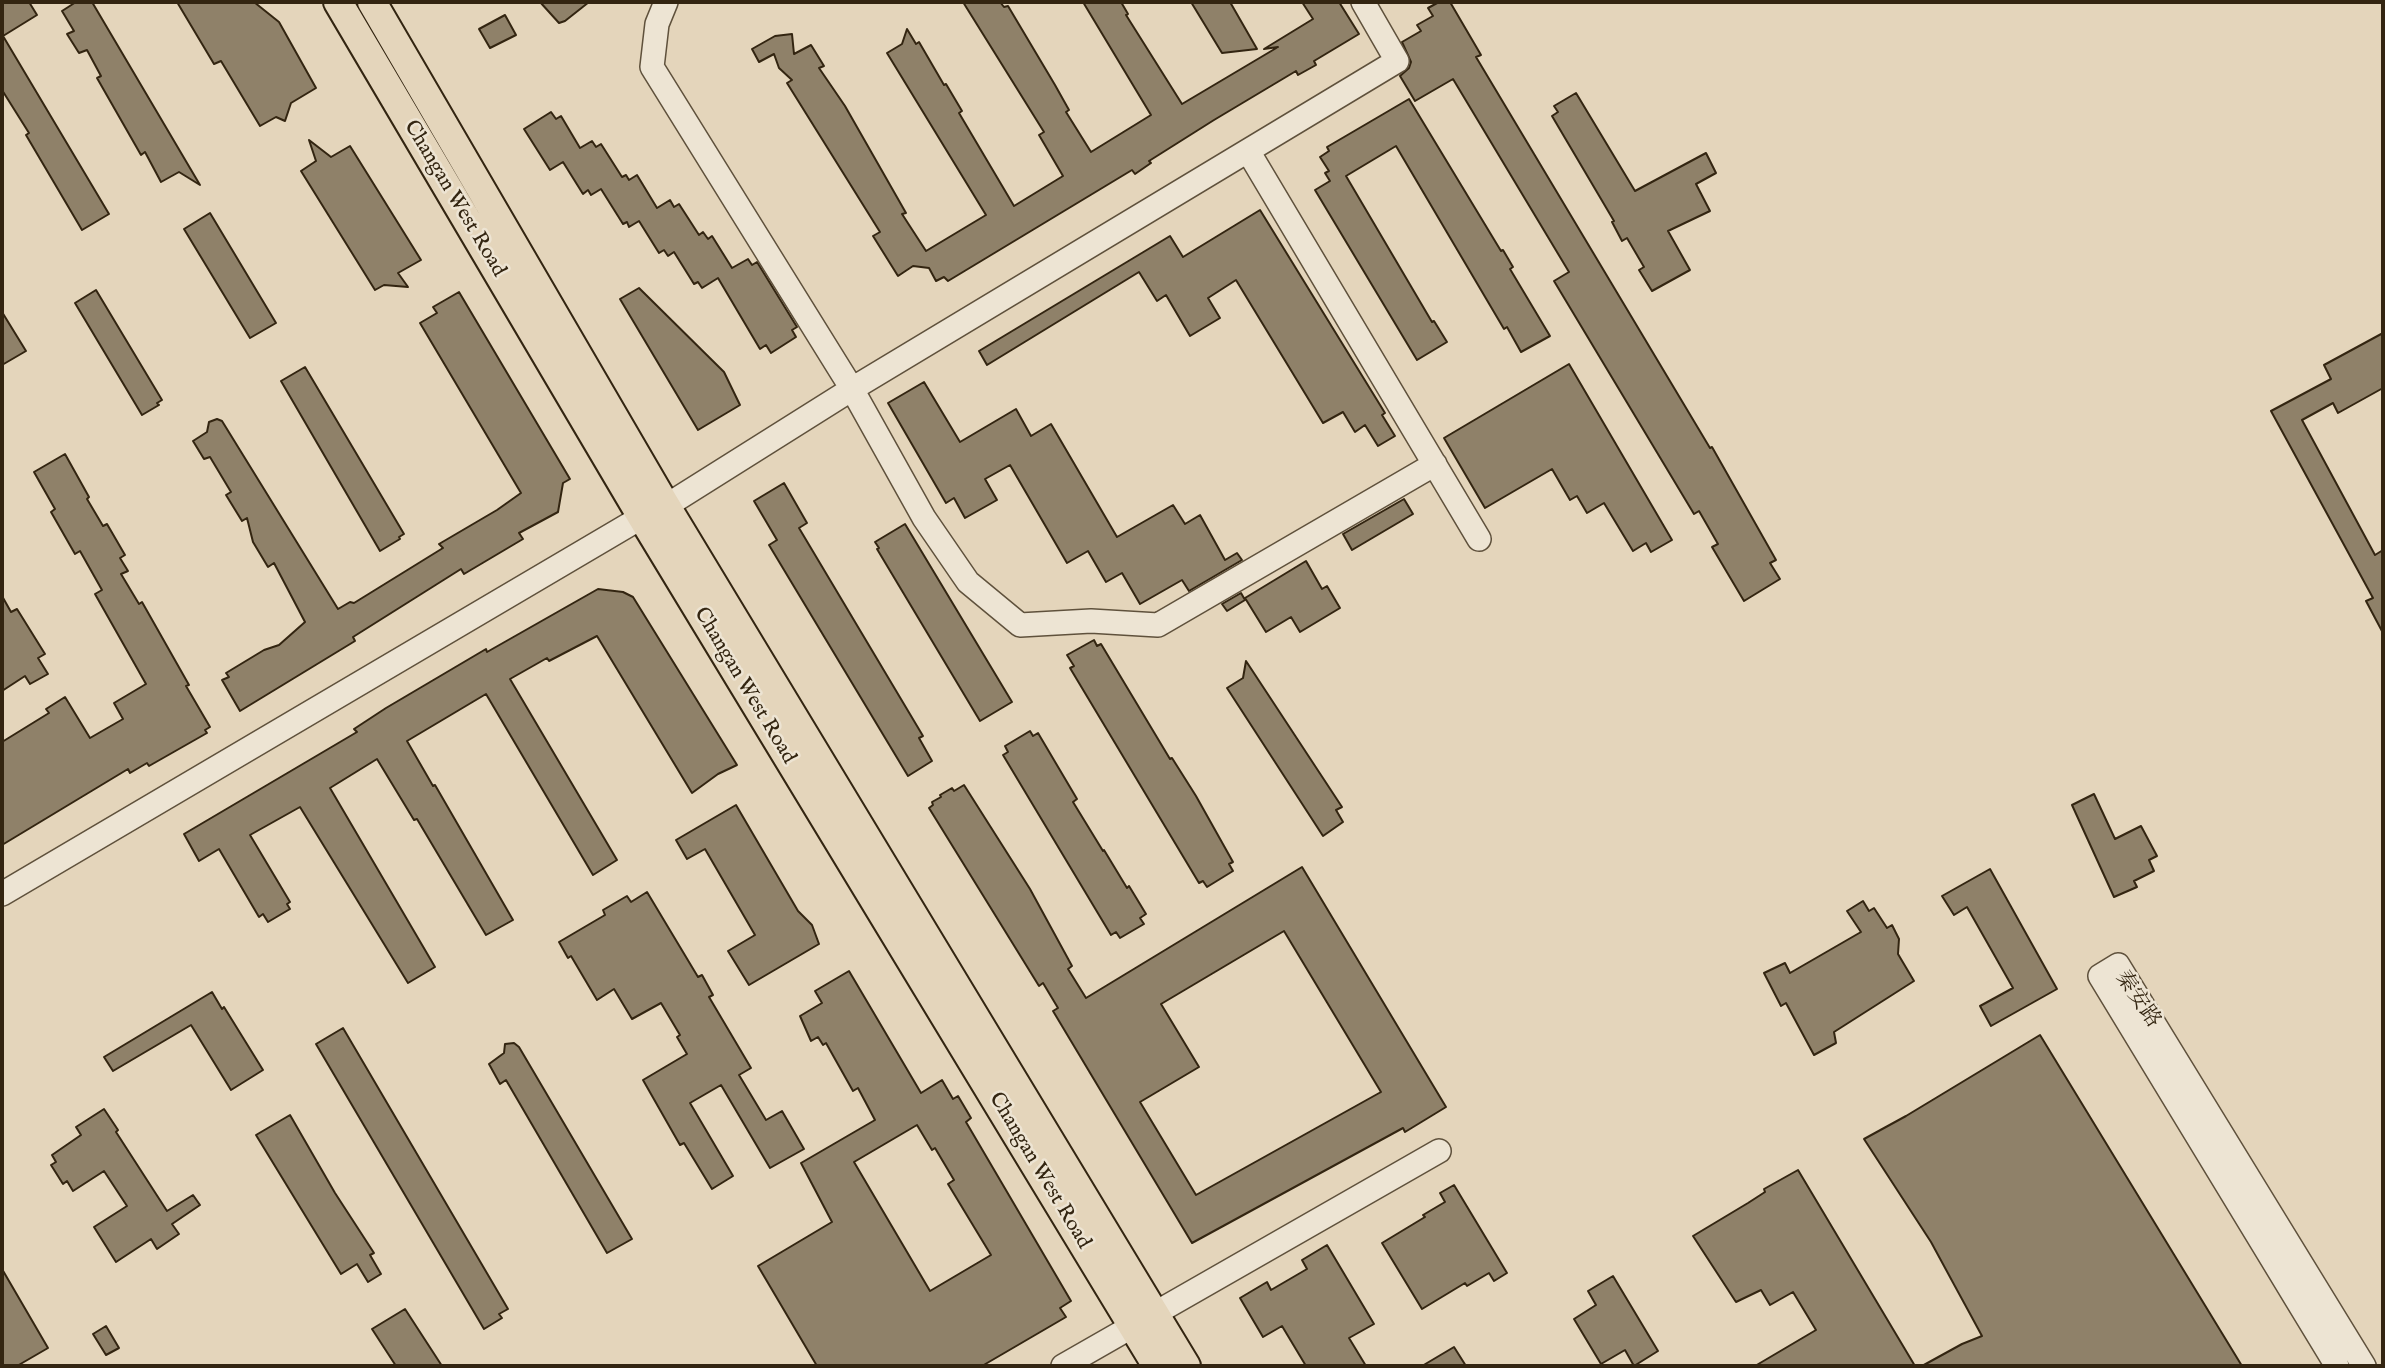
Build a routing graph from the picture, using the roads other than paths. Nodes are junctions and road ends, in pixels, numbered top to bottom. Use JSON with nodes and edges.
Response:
{"nodes":[{"id":1,"x":338,"y":2,"type":"edge"},
{"id":2,"x":372,"y":2,"type":"edge"},
{"id":3,"x":666,"y":2,"type":"edge"},
{"id":4,"x":1363,"y":2,"type":"edge"},
{"id":5,"x":1248,"y":150,"type":"junction"},
{"id":6,"x":852,"y":389,"type":"junction"},
{"id":7,"x":1435,"y":464,"type":"junction"},
{"id":8,"x":654,"y":511,"type":"junction"},
{"id":9,"x":1479,"y":539,"type":"dead end"},
{"id":10,"x":2,"y":894,"type":"edge"},
{"id":11,"x":1439,"y":1151,"type":"dead end"},
{"id":12,"x":1144,"y":1319,"type":"junction"},
{"id":13,"x":1063,"y":1366,"type":"edge"},
{"id":14,"x":1157,"y":1366,"type":"edge"},
{"id":15,"x":1186,"y":1366,"type":"edge"},
{"id":16,"x":2337,"y":1366,"type":"edge"},
{"id":17,"x":2364,"y":1366,"type":"edge"}],
"edges":[{"from":1,"to":8,"type":"main road","name":"Changan West Road"},
{"from":2,"to":8,"type":"main road","name":"Changan West Road"},
{"from":3,"to":6,"type":"street"},
{"from":4,"to":5,"type":"street"},
{"from":5,"to":6,"type":"street"},
{"from":5,"to":7,"type":"street"},
{"from":6,"to":7,"type":"street"},
{"from":6,"to":8,"type":"street"},
{"from":7,"to":9,"type":"street"},
{"from":8,"to":10,"type":"street"},
{"from":8,"to":12,"type":"main road","name":"Changan West Road"},
{"from":11,"to":12,"type":"street"},
{"from":12,"to":13,"type":"street"},
{"from":12,"to":14,"type":"main road","name":"Changan West Road"},
{"from":12,"to":15,"type":"main road","name":"Changan West Road"},
{"from":16,"to":17,"type":"street","name":"秦安路"}]}
